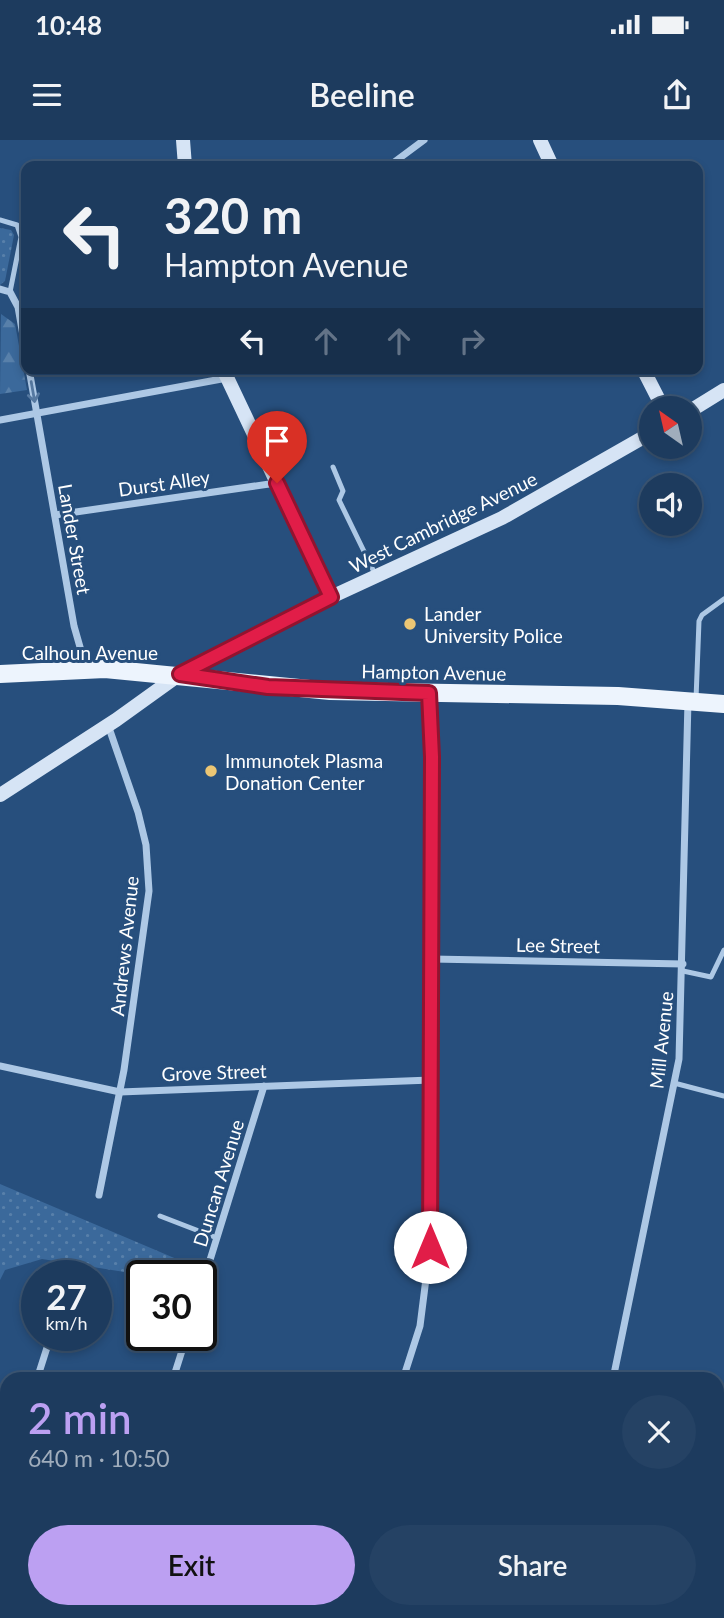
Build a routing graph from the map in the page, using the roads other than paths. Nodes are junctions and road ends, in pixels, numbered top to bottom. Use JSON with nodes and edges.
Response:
{"nodes":[{"id":1,"x":183,"y":140,"type":"edge"},
{"id":2,"x":424,"y":140,"type":"edge"},
{"id":3,"x":540,"y":140,"type":"edge"},
{"id":4,"x":185,"y":161,"type":"edge"},
{"id":5,"x":395,"y":161,"type":"edge"},
{"id":6,"x":550,"y":161,"type":"edge"},
{"id":7,"x":0,"y":219,"type":"edge"},
{"id":8,"x":0,"y":289,"type":"edge"},
{"id":9,"x":10,"y":292,"type":"junction"},
{"id":10,"x":21,"y":318,"type":"edge"},
{"id":11,"x":30,"y":375,"type":"edge"},
{"id":12,"x":220,"y":375,"type":"edge"},
{"id":13,"x":225,"y":375,"type":"edge"},
{"id":14,"x":646,"y":375,"type":"edge"},
{"id":15,"x":657,"y":396,"type":"edge"},
{"id":16,"x":721,"y":398,"type":"edge"},
{"id":17,"x":702,"y":406,"type":"edge"},
{"id":18,"x":37,"y":414,"type":"junction"},
{"id":19,"x":0,"y":420,"type":"edge"},
{"id":20,"x":639,"y":440,"type":"edge"},
{"id":21,"x":332,"y":467,"type":"dead end"},
{"id":22,"x":277,"y":483,"type":"junction"},
{"id":23,"x":55,"y":515,"type":"junction"},
{"id":24,"x":377,"y":577,"type":"junction"},
{"id":25,"x":331,"y":597,"type":"junction"},
{"id":26,"x":724,"y":599,"type":"edge"},
{"id":27,"x":87,"y":669,"type":"junction"},
{"id":28,"x":0,"y":674,"type":"edge"},
{"id":29,"x":180,"y":674,"type":"junction"},
{"id":30,"x":429,"y":693,"type":"junction"},
{"id":31,"x":692,"y":700,"type":"junction"},
{"id":32,"x":724,"y":704,"type":"edge"},
{"id":33,"x":108,"y":725,"type":"junction"},
{"id":34,"x":0,"y":795,"type":"edge"},
{"id":35,"x":724,"y":950,"type":"edge"},
{"id":36,"x":432,"y":959,"type":"junction"},
{"id":37,"x":683,"y":968,"type":"junction"},
{"id":38,"x":0,"y":1066,"type":"edge"},
{"id":39,"x":431,"y":1080,"type":"junction"},
{"id":40,"x":674,"y":1083,"type":"junction"},
{"id":41,"x":264,"y":1086,"type":"junction"},
{"id":42,"x":120,"y":1092,"type":"junction"},
{"id":43,"x":724,"y":1096,"type":"edge"},
{"id":44,"x":99,"y":1195,"type":"dead end"},
{"id":45,"x":160,"y":1216,"type":"dead end"},
{"id":46,"x":217,"y":1238,"type":"junction"},
{"id":47,"x":210,"y":1260,"type":"edge"},
{"id":48,"x":46,"y":1351,"type":"edge"},
{"id":49,"x":182,"y":1351,"type":"edge"},
{"id":50,"x":39,"y":1372,"type":"edge"},
{"id":51,"x":175,"y":1372,"type":"edge"},
{"id":52,"x":406,"y":1372,"type":"edge"},
{"id":53,"x":614,"y":1372,"type":"edge"}],
"edges":[{"from":1,"to":4,"type":"main road"},
{"from":2,"to":5,"type":"street"},
{"from":3,"to":6,"type":"main road"},
{"from":7,"to":9,"type":"lane"},
{"from":8,"to":9,"type":"street"},
{"from":9,"to":10,"type":"street"},
{"from":11,"to":18,"type":"street","name":"Lander Street","one_way":true},
{"from":12,"to":18,"type":"street"},
{"from":13,"to":22,"type":"main road"},
{"from":14,"to":15,"type":"main road"},
{"from":16,"to":17,"type":"main road"},
{"from":18,"to":19,"type":"street"},
{"from":18,"to":23,"type":"street","name":"Lander Street"},
{"from":20,"to":24,"type":"main road","name":"West Cambridge Avenue"},
{"from":21,"to":24,"type":"lane"},
{"from":22,"to":23,"type":"street","name":"Durst Alley"},
{"from":22,"to":25,"type":"main road"},
{"from":23,"to":27,"type":"street","name":"Lander Street"},
{"from":24,"to":25,"type":"main road","name":"West Cambridge Avenue"},
{"from":25,"to":29,"type":"main road","name":"West Cambridge Avenue"},
{"from":26,"to":31,"type":"lane"},
{"from":27,"to":28,"type":"main road","name":"Calhoun Avenue"},
{"from":27,"to":29,"type":"main road","name":"Calhoun Avenue"},
{"from":29,"to":30,"type":"main road","name":"Hampton Avenue"},
{"from":29,"to":33,"type":"main road","name":"West Cambridge Avenue"},
{"from":30,"to":31,"type":"main road","name":"Hampton Avenue"},
{"from":30,"to":36,"type":"street"},
{"from":31,"to":32,"type":"main road","name":"Hampton Avenue"},
{"from":31,"to":37,"type":"street","name":"Mill Avenue"},
{"from":33,"to":34,"type":"main road","name":"West Cambridge Avenue"},
{"from":33,"to":42,"type":"street","name":"Andrews Avenue"},
{"from":35,"to":37,"type":"lane"},
{"from":36,"to":37,"type":"street","name":"Lee Street"},
{"from":36,"to":39,"type":"street"},
{"from":37,"to":40,"type":"street","name":"Mill Avenue"},
{"from":38,"to":42,"type":"street","name":"Grove Street"},
{"from":39,"to":41,"type":"street","name":"Grove Street"},
{"from":39,"to":52,"type":"street"},
{"from":40,"to":43,"type":"lane"},
{"from":40,"to":53,"type":"street","name":"Mill Avenue"},
{"from":41,"to":42,"type":"street","name":"Grove Street"},
{"from":41,"to":46,"type":"street","name":"Duncan Avenue"},
{"from":42,"to":44,"type":"street","name":"Andrews Avenue"},
{"from":45,"to":46,"type":"lane"},
{"from":46,"to":47,"type":"street","name":"Duncan Avenue"},
{"from":48,"to":50,"type":"street"},
{"from":49,"to":51,"type":"street"}]}
